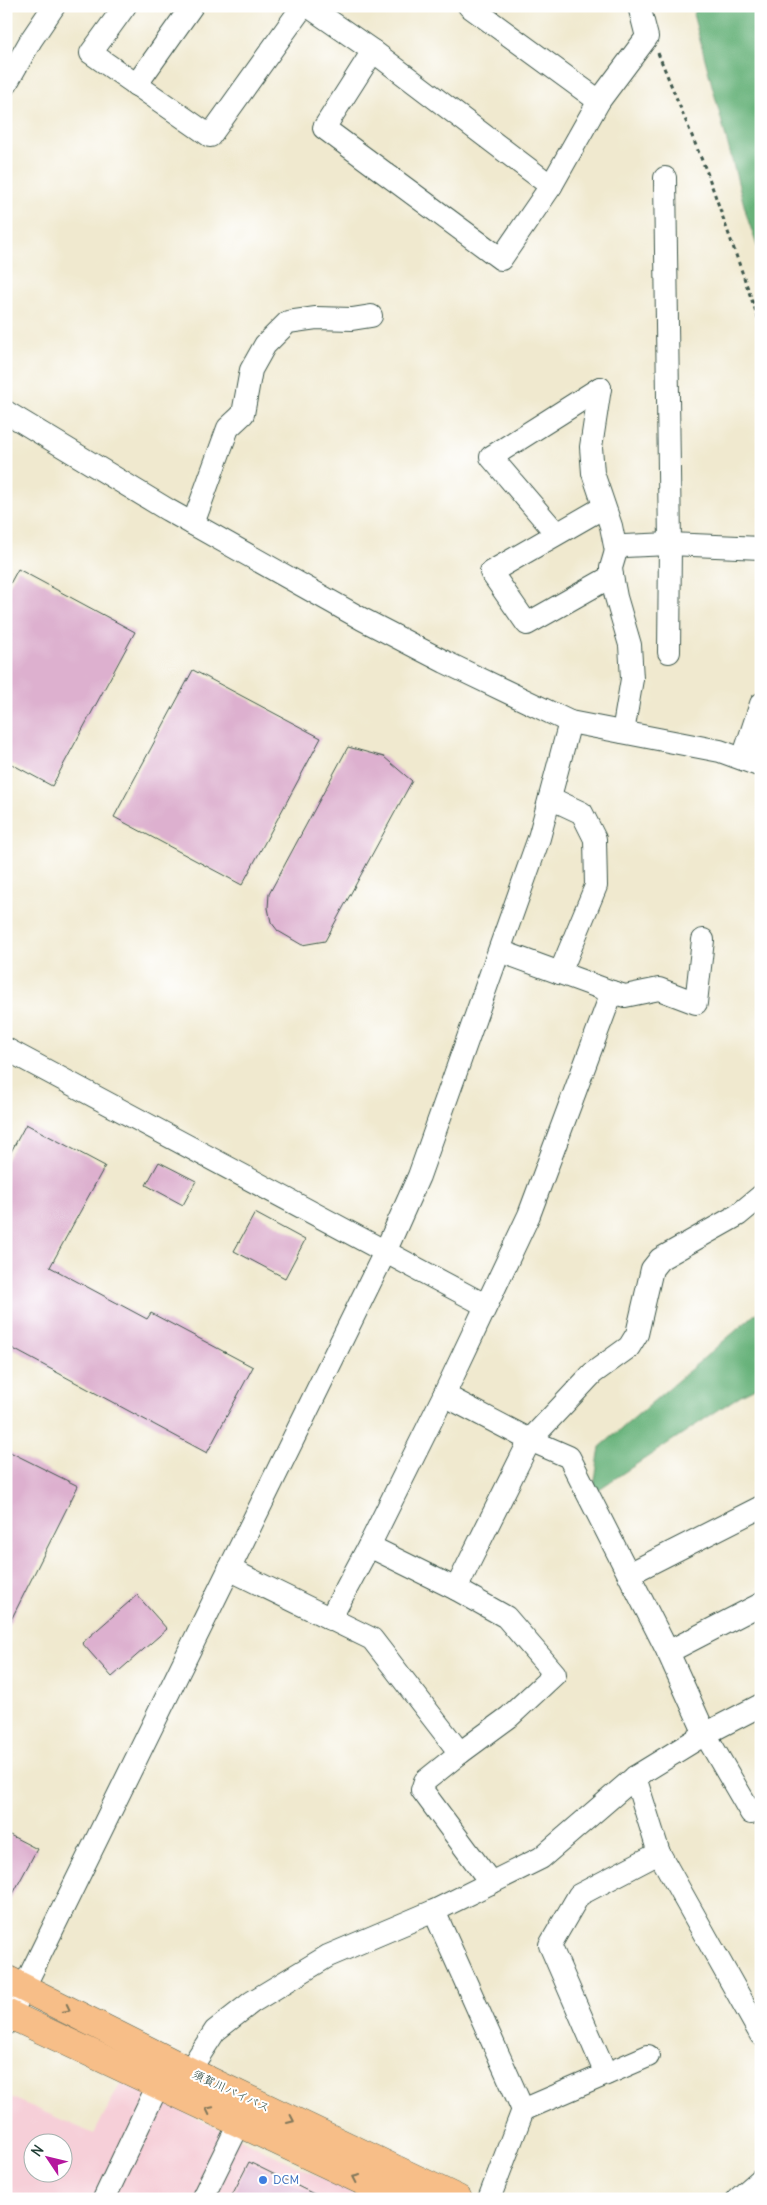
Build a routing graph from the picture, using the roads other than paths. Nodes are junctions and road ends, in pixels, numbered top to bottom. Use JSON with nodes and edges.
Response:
{"nodes":[{"id":1,"x":54,"y":6,"type":"edge"},
{"id":2,"x":125,"y":6,"type":"edge"},
{"id":3,"x":192,"y":6,"type":"edge"},
{"id":4,"x":303,"y":6,"type":"edge"},
{"id":5,"x":308,"y":6,"type":"edge"},
{"id":6,"x":469,"y":6,"type":"edge"},
{"id":7,"x":637,"y":9,"type":"edge"},
{"id":8,"x":373,"y":51,"type":"junction"},
{"id":9,"x":8,"y":77,"type":"edge"},
{"id":10,"x":136,"y":85,"type":"junction"},
{"id":11,"x":599,"y":101,"type":"junction"},
{"id":12,"x":664,"y":178,"type":"dead end"},
{"id":13,"x":551,"y":186,"type":"junction"},
{"id":14,"x":371,"y":316,"type":"dead end"},
{"id":15,"x":6,"y":412,"type":"edge"},
{"id":16,"x":604,"y":507,"type":"junction"},
{"id":17,"x":193,"y":524,"type":"junction"},
{"id":18,"x":556,"y":533,"type":"junction"},
{"id":19,"x":670,"y":544,"type":"junction"},
{"id":20,"x":761,"y":548,"type":"edge"},
{"id":21,"x":616,"y":551,"type":"junction"},
{"id":22,"x":612,"y":576,"type":"junction"},
{"id":23,"x":669,"y":652,"type":"dead end"},
{"id":24,"x":761,"y":704,"type":"edge"},
{"id":25,"x":570,"y":722,"type":"junction"},
{"id":26,"x":624,"y":732,"type":"junction"},
{"id":27,"x":752,"y":762,"type":"edge"},
{"id":28,"x":550,"y":798,"type":"junction"},
{"id":29,"x":704,"y":940,"type":"dead end"},
{"id":30,"x":500,"y":951,"type":"junction"},
{"id":31,"x":560,"y":973,"type":"junction"},
{"id":32,"x":612,"y":992,"type":"junction"},
{"id":33,"x":6,"y":1049,"type":"edge"},
{"id":34,"x":761,"y":1196,"type":"edge"},
{"id":35,"x":385,"y":1252,"type":"junction"},
{"id":36,"x":486,"y":1306,"type":"junction"},
{"id":37,"x":444,"y":1395,"type":"junction"},
{"id":38,"x":530,"y":1440,"type":"junction"},
{"id":39,"x":761,"y":1507,"type":"edge"},
{"id":40,"x":369,"y":1546,"type":"junction"},
{"id":41,"x":229,"y":1569,"type":"junction"},
{"id":42,"x":629,"y":1574,"type":"junction"},
{"id":43,"x":456,"y":1589,"type":"junction"},
{"id":44,"x":761,"y":1604,"type":"edge"},
{"id":45,"x":330,"y":1619,"type":"junction"},
{"id":46,"x":668,"y":1652,"type":"junction"},
{"id":47,"x":761,"y":1705,"type":"edge"},
{"id":48,"x":705,"y":1734,"type":"junction"},
{"id":49,"x":460,"y":1753,"type":"junction"},
{"id":50,"x":635,"y":1777,"type":"junction"},
{"id":51,"x":761,"y":1807,"type":"edge"},
{"id":52,"x":659,"y":1853,"type":"junction"},
{"id":53,"x":491,"y":1883,"type":"junction"},
{"id":54,"x":434,"y":1911,"type":"junction"},
{"id":55,"x":15,"y":1983,"type":"edge"},
{"id":56,"x":8,"y":2018,"type":"edge"},
{"id":57,"x":761,"y":2035,"type":"edge"},
{"id":58,"x":648,"y":2056,"type":"dead end"},
{"id":59,"x":189,"y":2072,"type":"junction"},
{"id":60,"x":606,"y":2074,"type":"junction"},
{"id":61,"x":158,"y":2085,"type":"junction"},
{"id":62,"x":523,"y":2110,"type":"junction"},
{"id":63,"x":239,"y":2124,"type":"junction"},
{"id":64,"x":761,"y":2180,"type":"edge"},
{"id":65,"x":104,"y":2199,"type":"edge"},
{"id":66,"x":202,"y":2199,"type":"edge"},
{"id":67,"x":400,"y":2199,"type":"edge"},
{"id":68,"x":458,"y":2199,"type":"edge"},
{"id":69,"x":489,"y":2199,"type":"edge"},
{"id":70,"x":738,"y":2199,"type":"edge"}],
"edges":[{"from":1,"to":9,"type":"street"},
{"from":2,"to":10,"type":"street"},
{"from":3,"to":10,"type":"street"},
{"from":4,"to":10,"type":"street"},
{"from":5,"to":8,"type":"street"},
{"from":6,"to":11,"type":"street"},
{"from":7,"to":11,"type":"street"},
{"from":8,"to":13,"type":"street"},
{"from":8,"to":13,"type":"street"},
{"from":11,"to":13,"type":"street"},
{"from":12,"to":19,"type":"street"},
{"from":14,"to":17,"type":"street"},
{"from":15,"to":17,"type":"street"},
{"from":16,"to":18,"type":"street"},
{"from":16,"to":18,"type":"street"},
{"from":16,"to":21,"type":"street"},
{"from":17,"to":25,"type":"street"},
{"from":18,"to":22,"type":"street"},
{"from":19,"to":20,"type":"street"},
{"from":19,"to":21,"type":"street"},
{"from":19,"to":23,"type":"street"},
{"from":21,"to":22,"type":"street"},
{"from":22,"to":26,"type":"street"},
{"from":24,"to":27,"type":"street"},
{"from":25,"to":26,"type":"street"},
{"from":25,"to":28,"type":"street"},
{"from":26,"to":27,"type":"street"},
{"from":28,"to":30,"type":"street"},
{"from":28,"to":31,"type":"street"},
{"from":29,"to":32,"type":"street"},
{"from":30,"to":31,"type":"street"},
{"from":30,"to":35,"type":"street"},
{"from":31,"to":32,"type":"street"},
{"from":32,"to":36,"type":"street"},
{"from":33,"to":35,"type":"street"},
{"from":34,"to":38,"type":"street"},
{"from":35,"to":36,"type":"street"},
{"from":35,"to":41,"type":"street"},
{"from":36,"to":37,"type":"street"},
{"from":37,"to":38,"type":"street"},
{"from":37,"to":40,"type":"street"},
{"from":38,"to":42,"type":"street"},
{"from":38,"to":43,"type":"street"},
{"from":39,"to":42,"type":"street"},
{"from":40,"to":43,"type":"street"},
{"from":40,"to":45,"type":"street"},
{"from":41,"to":45,"type":"street"},
{"from":41,"to":55,"type":"street"},
{"from":42,"to":46,"type":"street"},
{"from":43,"to":49,"type":"street"},
{"from":44,"to":46,"type":"street"},
{"from":45,"to":49,"type":"street"},
{"from":46,"to":48,"type":"street"},
{"from":47,"to":48,"type":"street"},
{"from":48,"to":50,"type":"street"},
{"from":48,"to":51,"type":"street"},
{"from":49,"to":53,"type":"street"},
{"from":50,"to":52,"type":"street"},
{"from":50,"to":53,"type":"street"},
{"from":52,"to":57,"type":"street"},
{"from":52,"to":60,"type":"street"},
{"from":53,"to":54,"type":"street"},
{"from":54,"to":59,"type":"street"},
{"from":54,"to":62,"type":"street"},
{"from":55,"to":56,"type":"street"},
{"from":55,"to":59,"type":"highway","name":"須賀川バイパス","one_way":true},
{"from":56,"to":61,"type":"highway","name":"須賀川バイパス"},
{"from":58,"to":60,"type":"street"},
{"from":59,"to":68,"type":"highway","name":"須賀川バイパス","one_way":true},
{"from":60,"to":62,"type":"street"},
{"from":63,"to":61,"type":"highway","name":"須賀川バイパス","one_way":true},
{"from":61,"to":65,"type":"street"},
{"from":62,"to":69,"type":"street"},
{"from":63,"to":66,"type":"street"},
{"from":67,"to":63,"type":"highway","name":"須賀川バイパス","one_way":true},
{"from":64,"to":70,"type":"street"}]}
